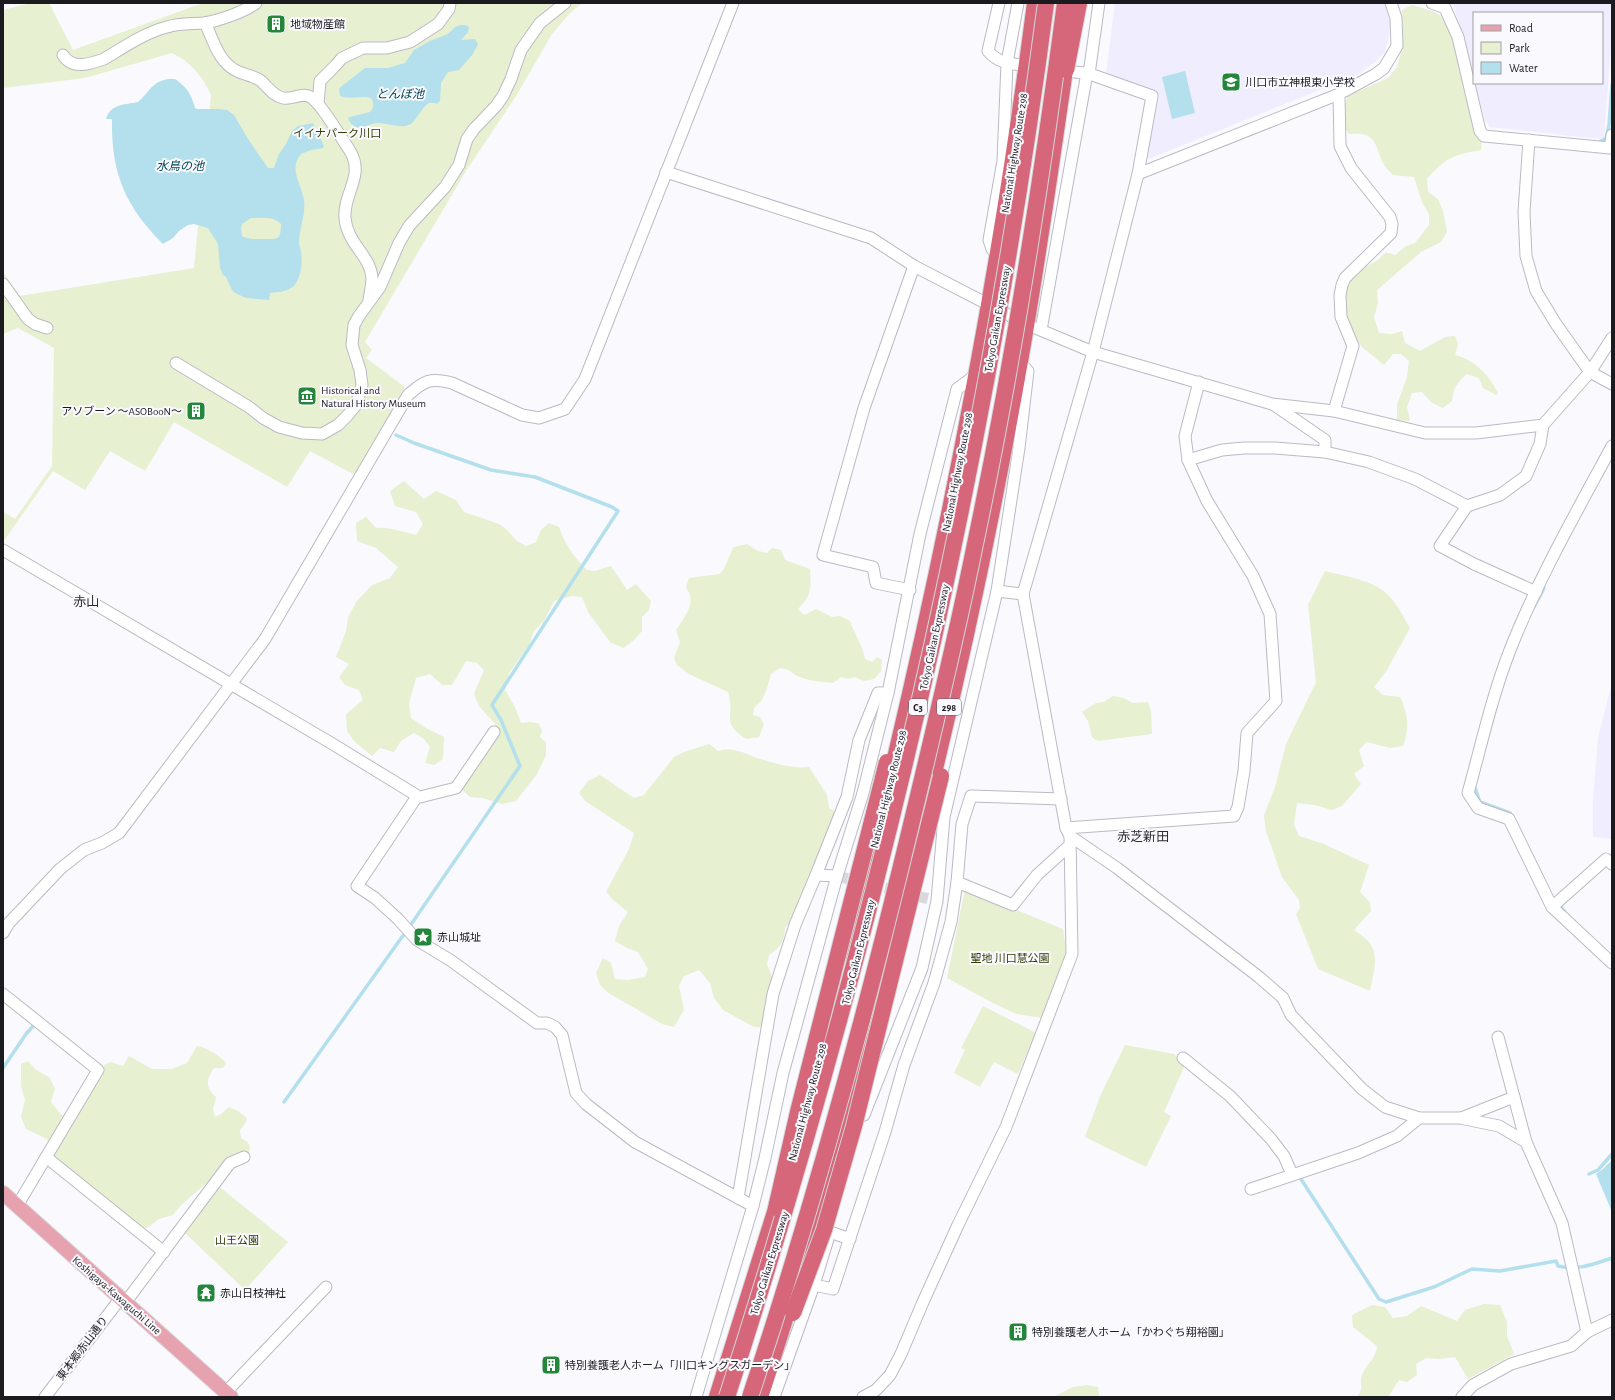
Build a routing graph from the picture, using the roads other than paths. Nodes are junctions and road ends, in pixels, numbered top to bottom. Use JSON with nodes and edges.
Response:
{"nodes":[{"id":1,"x":256,"y":3,"type":"edge"},
{"id":2,"x":450,"y":3,"type":"edge"},
{"id":3,"x":565,"y":3,"type":"edge"},
{"id":4,"x":733,"y":3,"type":"edge"},
{"id":5,"x":999,"y":3,"type":"edge"},
{"id":6,"x":1018,"y":3,"type":"edge"},
{"id":7,"x":1035,"y":3,"type":"edge"},
{"id":8,"x":1046,"y":3,"type":"edge"},
{"id":9,"x":1065,"y":3,"type":"edge"},
{"id":10,"x":1074,"y":3,"type":"edge"},
{"id":11,"x":1079,"y":3,"type":"edge"},
{"id":12,"x":1099,"y":3,"type":"edge"},
{"id":13,"x":1391,"y":3,"type":"edge"},
{"id":14,"x":1432,"y":3,"type":"edge"},
{"id":15,"x":205,"y":22,"type":"junction"},
{"id":16,"x":62,"y":55,"type":"dead end"},
{"id":17,"x":1007,"y":63,"type":"junction"},
{"id":18,"x":1023,"y":65,"type":"dead end"},
{"id":19,"x":1074,"y":72,"type":"dead end"},
{"id":20,"x":1088,"y":74,"type":"junction"},
{"id":21,"x":1339,"y":94,"type":"junction"},
{"id":22,"x":318,"y":104,"type":"junction"},
{"id":23,"x":1612,"y":135,"type":"edge"},
{"id":24,"x":1529,"y":140,"type":"junction"},
{"id":25,"x":666,"y":172,"type":"junction"},
{"id":26,"x":1138,"y":174,"type":"junction"},
{"id":27,"x":1040,"y":179,"type":"junction"},
{"id":28,"x":998,"y":256,"type":"junction"},
{"id":29,"x":914,"y":266,"type":"junction"},
{"id":30,"x":3,"y":284,"type":"edge"},
{"id":31,"x":369,"y":300,"type":"junction"},
{"id":32,"x":990,"y":305,"type":"junction"},
{"id":33,"x":1034,"y":327,"type":"junction"},
{"id":34,"x":47,"y":328,"type":"dead end"},
{"id":35,"x":1612,"y":338,"type":"edge"},
{"id":36,"x":1093,"y":352,"type":"junction"},
{"id":37,"x":1020,"y":362,"type":"junction"},
{"id":38,"x":176,"y":363,"type":"dead end"},
{"id":39,"x":1590,"y":372,"type":"junction"},
{"id":40,"x":977,"y":374,"type":"junction"},
{"id":41,"x":1199,"y":382,"type":"junction"},
{"id":42,"x":1612,"y":384,"type":"edge"},
{"id":43,"x":1272,"y":404,"type":"junction"},
{"id":44,"x":1334,"y":411,"type":"junction"},
{"id":45,"x":1543,"y":424,"type":"junction"},
{"id":46,"x":1612,"y":446,"type":"edge"},
{"id":47,"x":962,"y":449,"type":"junction"},
{"id":48,"x":1325,"y":452,"type":"junction"},
{"id":49,"x":1188,"y":460,"type":"junction"},
{"id":50,"x":1467,"y":506,"type":"junction"},
{"id":51,"x":988,"y":529,"type":"junction"},
{"id":52,"x":3,"y":550,"type":"edge"},
{"id":53,"x":910,"y":590,"type":"junction"},
{"id":54,"x":997,"y":591,"type":"junction"},
{"id":55,"x":1536,"y":592,"type":"junction"},
{"id":56,"x":1023,"y":594,"type":"junction"},
{"id":57,"x":231,"y":684,"type":"junction"},
{"id":58,"x":888,"y":693,"type":"junction"},
{"id":59,"x":494,"y":732,"type":"dead end"},
{"id":60,"x":416,"y":798,"type":"junction"},
{"id":61,"x":1061,"y":799,"type":"junction"},
{"id":62,"x":1069,"y":836,"type":"junction"},
{"id":63,"x":1612,"y":864,"type":"edge"},
{"id":64,"x":816,"y":874,"type":"junction"},
{"id":65,"x":837,"y":876,"type":"junction"},
{"id":66,"x":957,"y":882,"type":"junction"},
{"id":67,"x":937,"y":901,"type":"junction"},
{"id":68,"x":954,"y":904,"type":"junction"},
{"id":69,"x":1552,"y":907,"type":"junction"},
{"id":70,"x":3,"y":933,"type":"edge"},
{"id":71,"x":1612,"y":963,"type":"edge"},
{"id":72,"x":3,"y":994,"type":"edge"},
{"id":73,"x":1498,"y":1037,"type":"dead end"},
{"id":74,"x":1184,"y":1058,"type":"dead end"},
{"id":75,"x":1514,"y":1097,"type":"junction"},
{"id":76,"x":1418,"y":1118,"type":"junction"},
{"id":77,"x":1460,"y":1118,"type":"junction"},
{"id":78,"x":1526,"y":1142,"type":"junction"},
{"id":79,"x":746,"y":1156,"type":"junction"},
{"id":80,"x":46,"y":1157,"type":"junction"},
{"id":81,"x":244,"y":1158,"type":"dead end"},
{"id":82,"x":765,"y":1158,"type":"junction"},
{"id":83,"x":1292,"y":1174,"type":"junction"},
{"id":84,"x":1251,"y":1189,"type":"dead end"},
{"id":85,"x":3,"y":1193,"type":"edge"},
{"id":86,"x":738,"y":1198,"type":"junction"},
{"id":87,"x":17,"y":1206,"type":"junction"},
{"id":88,"x":753,"y":1206,"type":"junction"},
{"id":89,"x":830,"y":1232,"type":"junction"},
{"id":90,"x":850,"y":1239,"type":"junction"},
{"id":91,"x":164,"y":1252,"type":"junction"},
{"id":92,"x":814,"y":1286,"type":"junction"},
{"id":93,"x":326,"y":1287,"type":"dead end"},
{"id":94,"x":122,"y":1301,"type":"junction"},
{"id":95,"x":1612,"y":1320,"type":"edge"},
{"id":96,"x":749,"y":1328,"type":"junction"},
{"id":97,"x":1587,"y":1332,"type":"junction"},
{"id":98,"x":228,"y":1394,"type":"edge"},
{"id":99,"x":45,"y":1397,"type":"edge"},
{"id":100,"x":696,"y":1397,"type":"edge"},
{"id":101,"x":717,"y":1397,"type":"edge"},
{"id":102,"x":727,"y":1397,"type":"edge"},
{"id":103,"x":750,"y":1397,"type":"edge"},
{"id":104,"x":760,"y":1397,"type":"edge"},
{"id":105,"x":764,"y":1397,"type":"edge"},
{"id":106,"x":774,"y":1397,"type":"edge"},
{"id":107,"x":863,"y":1397,"type":"edge"},
{"id":108,"x":1462,"y":1397,"type":"edge"}],
"edges":[{"from":1,"to":15,"type":"street"},
{"from":2,"to":22,"type":"street"},
{"from":3,"to":31,"type":"street"},
{"from":4,"to":25,"type":"street"},
{"from":5,"to":17,"type":"street"},
{"from":6,"to":17,"type":"street"},
{"from":7,"to":28,"type":"highway","name":"National Highway Route 298"},
{"from":8,"to":96,"type":"highway","name":"Tokyo Gaikan Expressway","number":"C3","bridge":true},
{"from":9,"to":27,"type":"highway","name":"Tokyo Gaikan Expressway","number":"C3","bridge":true},
{"from":10,"to":33,"type":"highway","number":"298"},
{"from":11,"to":27,"type":"highway","bridge":true},
{"from":12,"to":20,"type":"street"},
{"from":13,"to":21,"type":"street"},
{"from":14,"to":24,"type":"street"},
{"from":15,"to":16,"type":"street"},
{"from":15,"to":22,"type":"street"},
{"from":17,"to":18,"type":"street"},
{"from":17,"to":28,"type":"street"},
{"from":19,"to":20,"type":"street"},
{"from":20,"to":26,"type":"street"},
{"from":20,"to":33,"type":"street"},
{"from":21,"to":26,"type":"street"},
{"from":21,"to":44,"type":"street"},
{"from":22,"to":31,"type":"street"},
{"from":23,"to":24,"type":"street"},
{"from":24,"to":39,"type":"street"},
{"from":25,"to":29,"type":"street"},
{"from":25,"to":57,"type":"street"},
{"from":26,"to":36,"type":"street"},
{"from":27,"to":103,"type":"highway","name":"Tokyo Gaikan Expressway","number":"C3","bridge":true},
{"from":28,"to":32,"type":"highway","name":"National Highway Route 298"},
{"from":29,"to":32,"type":"street"},
{"from":29,"to":53,"type":"street"},
{"from":30,"to":34,"type":"street"},
{"from":31,"to":38,"type":"street"},
{"from":32,"to":33,"type":"street"},
{"from":32,"to":40,"type":"highway","name":"National Highway Route 298"},
{"from":33,"to":36,"type":"street"},
{"from":33,"to":37,"type":"highway","number":"298"},
{"from":35,"to":39,"type":"street"},
{"from":36,"to":41,"type":"street"},
{"from":36,"to":56,"type":"street"},
{"from":37,"to":51,"type":"highway","number":"298"},
{"from":37,"to":54,"type":"street"},
{"from":39,"to":42,"type":"street"},
{"from":39,"to":45,"type":"street"},
{"from":40,"to":47,"type":"highway","name":"National Highway Route 298"},
{"from":40,"to":53,"type":"street"},
{"from":41,"to":43,"type":"street"},
{"from":41,"to":49,"type":"street"},
{"from":43,"to":44,"type":"street"},
{"from":43,"to":48,"type":"street"},
{"from":44,"to":45,"type":"street"},
{"from":45,"to":50,"type":"street"},
{"from":46,"to":55,"type":"street"},
{"from":47,"to":96,"type":"highway","bridge":true},
{"from":47,"to":101,"type":"highway","name":"National Highway Route 298"},
{"from":48,"to":49,"type":"street"},
{"from":48,"to":50,"type":"street"},
{"from":49,"to":62,"type":"street"},
{"from":50,"to":55,"type":"street"},
{"from":51,"to":104,"type":"highway","number":"298"},
{"from":51,"to":105,"type":"highway","bridge":true},
{"from":52,"to":57,"type":"street"},
{"from":53,"to":58,"type":"street"},
{"from":54,"to":56,"type":"street"},
{"from":54,"to":67,"type":"street"},
{"from":55,"to":69,"type":"street"},
{"from":56,"to":61,"type":"street"},
{"from":57,"to":60,"type":"street"},
{"from":57,"to":70,"type":"street"},
{"from":58,"to":64,"type":"street"},
{"from":58,"to":65,"type":"street"},
{"from":59,"to":60,"type":"street"},
{"from":60,"to":86,"type":"street"},
{"from":61,"to":62,"type":"street"},
{"from":61,"to":66,"type":"street"},
{"from":62,"to":66,"type":"street"},
{"from":62,"to":76,"type":"street"},
{"from":62,"to":107,"type":"street"},
{"from":63,"to":69,"type":"street"},
{"from":64,"to":65,"type":"street"},
{"from":64,"to":79,"type":"street"},
{"from":65,"to":82,"type":"street"},
{"from":66,"to":68,"type":"street"},
{"from":67,"to":68,"type":"street"},
{"from":67,"to":89,"type":"street"},
{"from":68,"to":90,"type":"street"},
{"from":69,"to":71,"type":"street"},
{"from":72,"to":80,"type":"street"},
{"from":73,"to":75,"type":"street"},
{"from":74,"to":83,"type":"street"},
{"from":75,"to":77,"type":"street"},
{"from":75,"to":78,"type":"street"},
{"from":76,"to":77,"type":"street"},
{"from":76,"to":83,"type":"street"},
{"from":77,"to":78,"type":"street"},
{"from":78,"to":97,"type":"street"},
{"from":79,"to":82,"type":"street"},
{"from":79,"to":86,"type":"street"},
{"from":80,"to":87,"type":"street"},
{"from":80,"to":91,"type":"street"},
{"from":81,"to":91,"type":"street","name":"東本郷赤山通り"},
{"from":82,"to":88,"type":"street"},
{"from":83,"to":84,"type":"street"},
{"from":85,"to":87,"type":"main road","name":"Koshigaya-Kawaguchi Line"},
{"from":86,"to":88,"type":"street"},
{"from":87,"to":94,"type":"main road","name":"Koshigaya-Kawaguchi Line"},
{"from":88,"to":100,"type":"street"},
{"from":89,"to":90,"type":"street"},
{"from":89,"to":92,"type":"street"},
{"from":90,"to":92,"type":"street"},
{"from":91,"to":94,"type":"street","name":"東本郷赤山通り"},
{"from":92,"to":106,"type":"street"},
{"from":93,"to":98,"type":"street"},
{"from":94,"to":98,"type":"main road","name":"Koshigaya-Kawaguchi Line"},
{"from":94,"to":99,"type":"street","name":"東本郷赤山通り"},
{"from":95,"to":97,"type":"street"},
{"from":96,"to":102,"type":"highway","name":"Tokyo Gaikan Expressway","number":"C3","bridge":true},
{"from":97,"to":108,"type":"street"}]}
